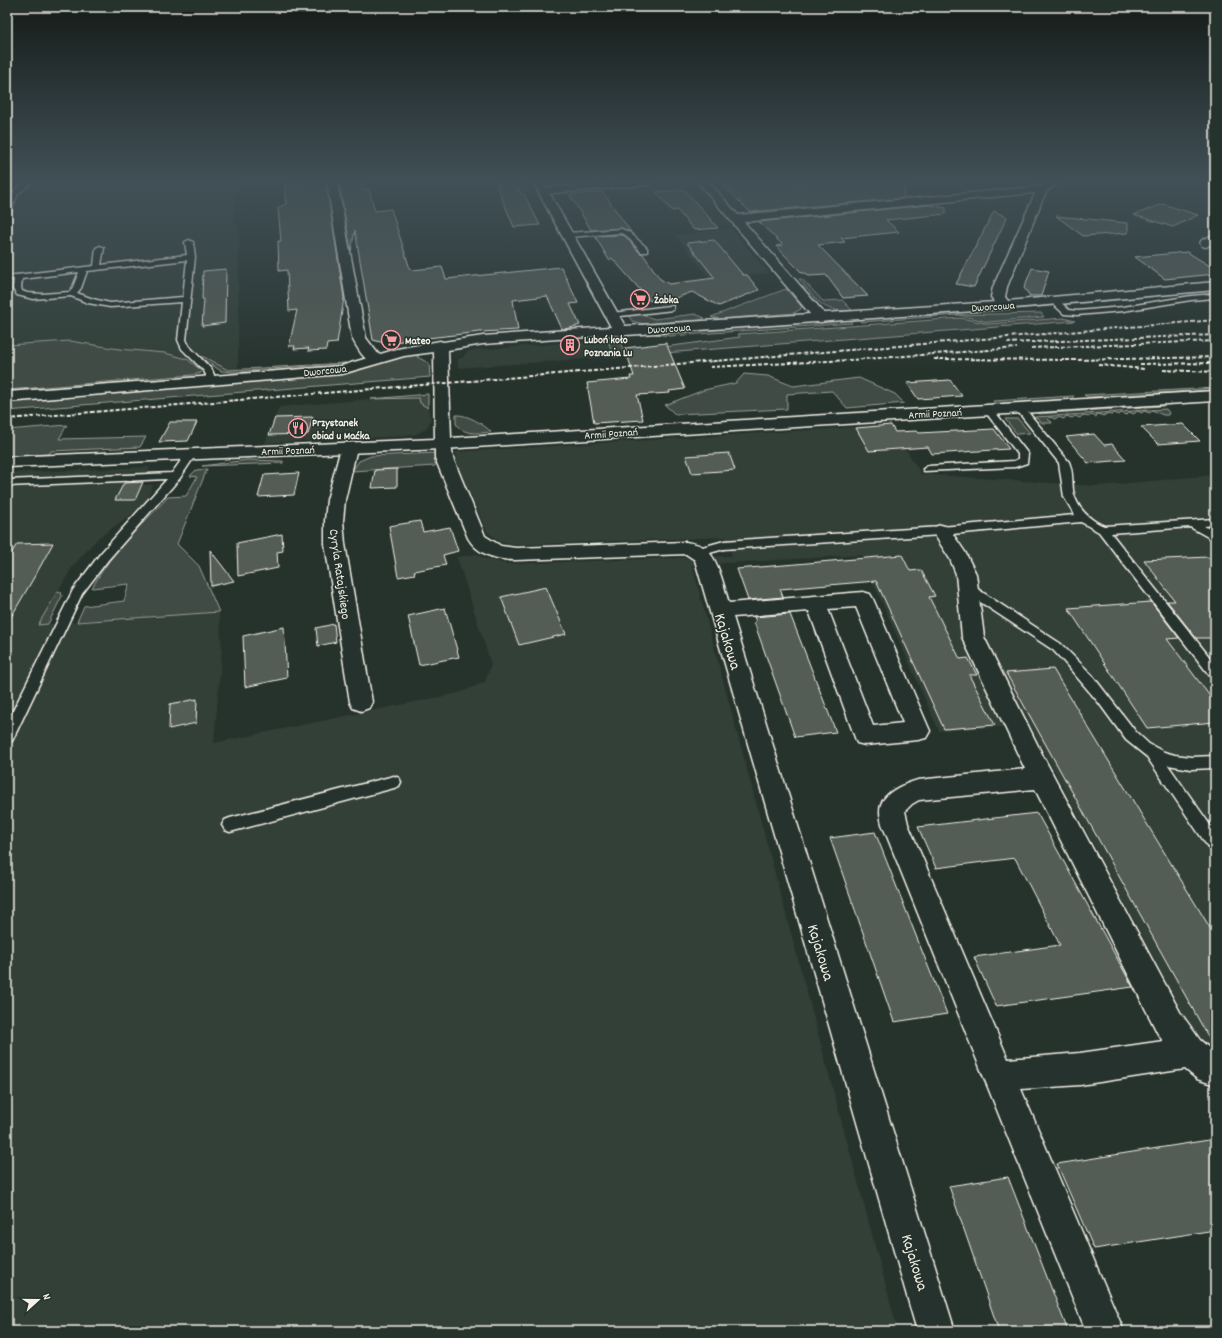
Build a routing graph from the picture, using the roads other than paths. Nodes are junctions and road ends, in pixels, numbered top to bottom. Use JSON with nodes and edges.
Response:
{"nodes":[{"id":1,"x":189,"y":244,"type":"edge"},
{"id":2,"x":343,"y":244,"type":"edge"},
{"id":3,"x":573,"y":244,"type":"edge"},
{"id":4,"x":638,"y":244,"type":"edge"},
{"id":5,"x":758,"y":244,"type":"edge"},
{"id":6,"x":1019,"y":244,"type":"edge"},
{"id":7,"x":100,"y":248,"type":"dead end"},
{"id":8,"x":644,"y":250,"type":"dead end"},
{"id":9,"x":191,"y":257,"type":"junction"},
{"id":10,"x":97,"y":268,"type":"junction"},
{"id":11,"x":84,"y":270,"type":"junction"},
{"id":12,"x":19,"y":276,"type":"junction"},
{"id":13,"x":7,"y":278,"type":"edge"},
{"id":14,"x":1215,"y":286,"type":"edge"},
{"id":15,"x":72,"y":294,"type":"junction"},
{"id":16,"x":1215,"y":296,"type":"edge"},
{"id":17,"x":187,"y":299,"type":"junction"},
{"id":18,"x":1054,"y":302,"type":"junction"},
{"id":19,"x":1004,"y":305,"type":"junction"},
{"id":20,"x":670,"y":308,"type":"dead end"},
{"id":21,"x":612,"y":315,"type":"junction"},
{"id":22,"x":822,"y":318,"type":"junction"},
{"id":23,"x":621,"y":332,"type":"junction"},
{"id":24,"x":440,"y":345,"type":"junction"},
{"id":25,"x":375,"y":359,"type":"junction"},
{"id":26,"x":209,"y":381,"type":"junction"},
{"id":27,"x":1215,"y":396,"type":"edge"},
{"id":28,"x":7,"y":397,"type":"edge"},
{"id":29,"x":1020,"y":408,"type":"junction"},
{"id":30,"x":989,"y":410,"type":"junction"},
{"id":31,"x":443,"y":444,"type":"junction"},
{"id":32,"x":349,"y":448,"type":"junction"},
{"id":33,"x":191,"y":454,"type":"junction"},
{"id":34,"x":7,"y":462,"type":"edge"},
{"id":35,"x":928,"y":469,"type":"dead end"},
{"id":36,"x":176,"y":476,"type":"junction"},
{"id":37,"x":7,"y":483,"type":"edge"},
{"id":38,"x":1083,"y":518,"type":"junction"},
{"id":39,"x":1215,"y":522,"type":"edge"},
{"id":40,"x":1192,"y":524,"type":"junction"},
{"id":41,"x":1104,"y":530,"type":"junction"},
{"id":42,"x":941,"y":531,"type":"junction"},
{"id":43,"x":1215,"y":537,"type":"edge"},
{"id":44,"x":704,"y":562,"type":"junction"},
{"id":45,"x":969,"y":589,"type":"junction"},
{"id":46,"x":816,"y":603,"type":"junction"},
{"id":47,"x":720,"y":611,"type":"junction"},
{"id":48,"x":1215,"y":673,"type":"edge"},
{"id":49,"x":362,"y":702,"type":"dead end"},
{"id":50,"x":7,"y":737,"type":"edge"},
{"id":51,"x":1152,"y":753,"type":"junction"},
{"id":52,"x":1215,"y":762,"type":"edge"},
{"id":53,"x":1042,"y":778,"type":"junction"},
{"id":54,"x":394,"y":782,"type":"dead end"},
{"id":55,"x":230,"y":825,"type":"dead end"},
{"id":56,"x":1215,"y":845,"type":"edge"},
{"id":57,"x":1190,"y":1053,"type":"junction"},
{"id":58,"x":1215,"y":1069,"type":"edge"},
{"id":59,"x":1000,"y":1076,"type":"junction"},
{"id":60,"x":936,"y":1331,"type":"edge"},
{"id":61,"x":1105,"y":1331,"type":"edge"}],
"edges":[{"from":1,"to":9,"type":"lane"},
{"from":2,"to":25,"type":"street"},
{"from":3,"to":21,"type":"street"},
{"from":4,"to":8,"type":"lane"},
{"from":5,"to":22,"type":"street"},
{"from":6,"to":19,"type":"street"},
{"from":7,"to":10,"type":"lane"},
{"from":9,"to":10,"type":"lane"},
{"from":9,"to":17,"type":"lane"},
{"from":10,"to":11,"type":"lane"},
{"from":11,"to":12,"type":"lane"},
{"from":11,"to":15,"type":"lane"},
{"from":12,"to":13,"type":"lane"},
{"from":12,"to":15,"type":"lane"},
{"from":14,"to":18,"type":"street","name":"Dworcowa"},
{"from":15,"to":17,"type":"lane"},
{"from":16,"to":18,"type":"lane"},
{"from":17,"to":26,"type":"lane"},
{"from":18,"to":19,"type":"street","name":"Dworcowa"},
{"from":19,"to":22,"type":"street","name":"Dworcowa"},
{"from":20,"to":21,"type":"lane"},
{"from":21,"to":23,"type":"street"},
{"from":22,"to":23,"type":"street","name":"Dworcowa"},
{"from":23,"to":24,"type":"street","name":"Dworcowa"},
{"from":24,"to":25,"type":"street","name":"Dworcowa"},
{"from":24,"to":31,"type":"street"},
{"from":25,"to":26,"type":"street","name":"Dworcowa"},
{"from":26,"to":28,"type":"street","name":"Dworcowa"},
{"from":27,"to":29,"type":"street","name":"Armii Poznań"},
{"from":29,"to":30,"type":"street","name":"Armii Poznań"},
{"from":29,"to":38,"type":"lane"},
{"from":30,"to":31,"type":"street","name":"Armii Poznań"},
{"from":30,"to":35,"type":"lane"},
{"from":31,"to":32,"type":"street","name":"Armii Poznań"},
{"from":31,"to":44,"type":"street"},
{"from":32,"to":33,"type":"street","name":"Armii Poznań"},
{"from":32,"to":49,"type":"street","name":"Cyryla Ratajskiego"},
{"from":33,"to":34,"type":"street","name":"Armii Poznań"},
{"from":33,"to":36,"type":"lane"},
{"from":36,"to":37,"type":"lane"},
{"from":36,"to":50,"type":"lane"},
{"from":38,"to":41,"type":"lane"},
{"from":38,"to":42,"type":"lane"},
{"from":39,"to":40,"type":"lane"},
{"from":40,"to":41,"type":"lane"},
{"from":40,"to":43,"type":"lane"},
{"from":41,"to":48,"type":"lane"},
{"from":42,"to":44,"type":"lane"},
{"from":42,"to":45,"type":"street"},
{"from":44,"to":47,"type":"street","name":"Kajakowa"},
{"from":45,"to":51,"type":"lane"},
{"from":45,"to":53,"type":"street"},
{"from":46,"to":46,"type":"street"},
{"from":46,"to":47,"type":"street"},
{"from":47,"to":60,"type":"street","name":"Kajakowa"},
{"from":51,"to":52,"type":"lane"},
{"from":51,"to":56,"type":"lane"},
{"from":53,"to":57,"type":"street"},
{"from":53,"to":59,"type":"street"},
{"from":54,"to":55,"type":"lane"},
{"from":57,"to":58,"type":"street"},
{"from":57,"to":59,"type":"street"},
{"from":59,"to":61,"type":"street"}]}
